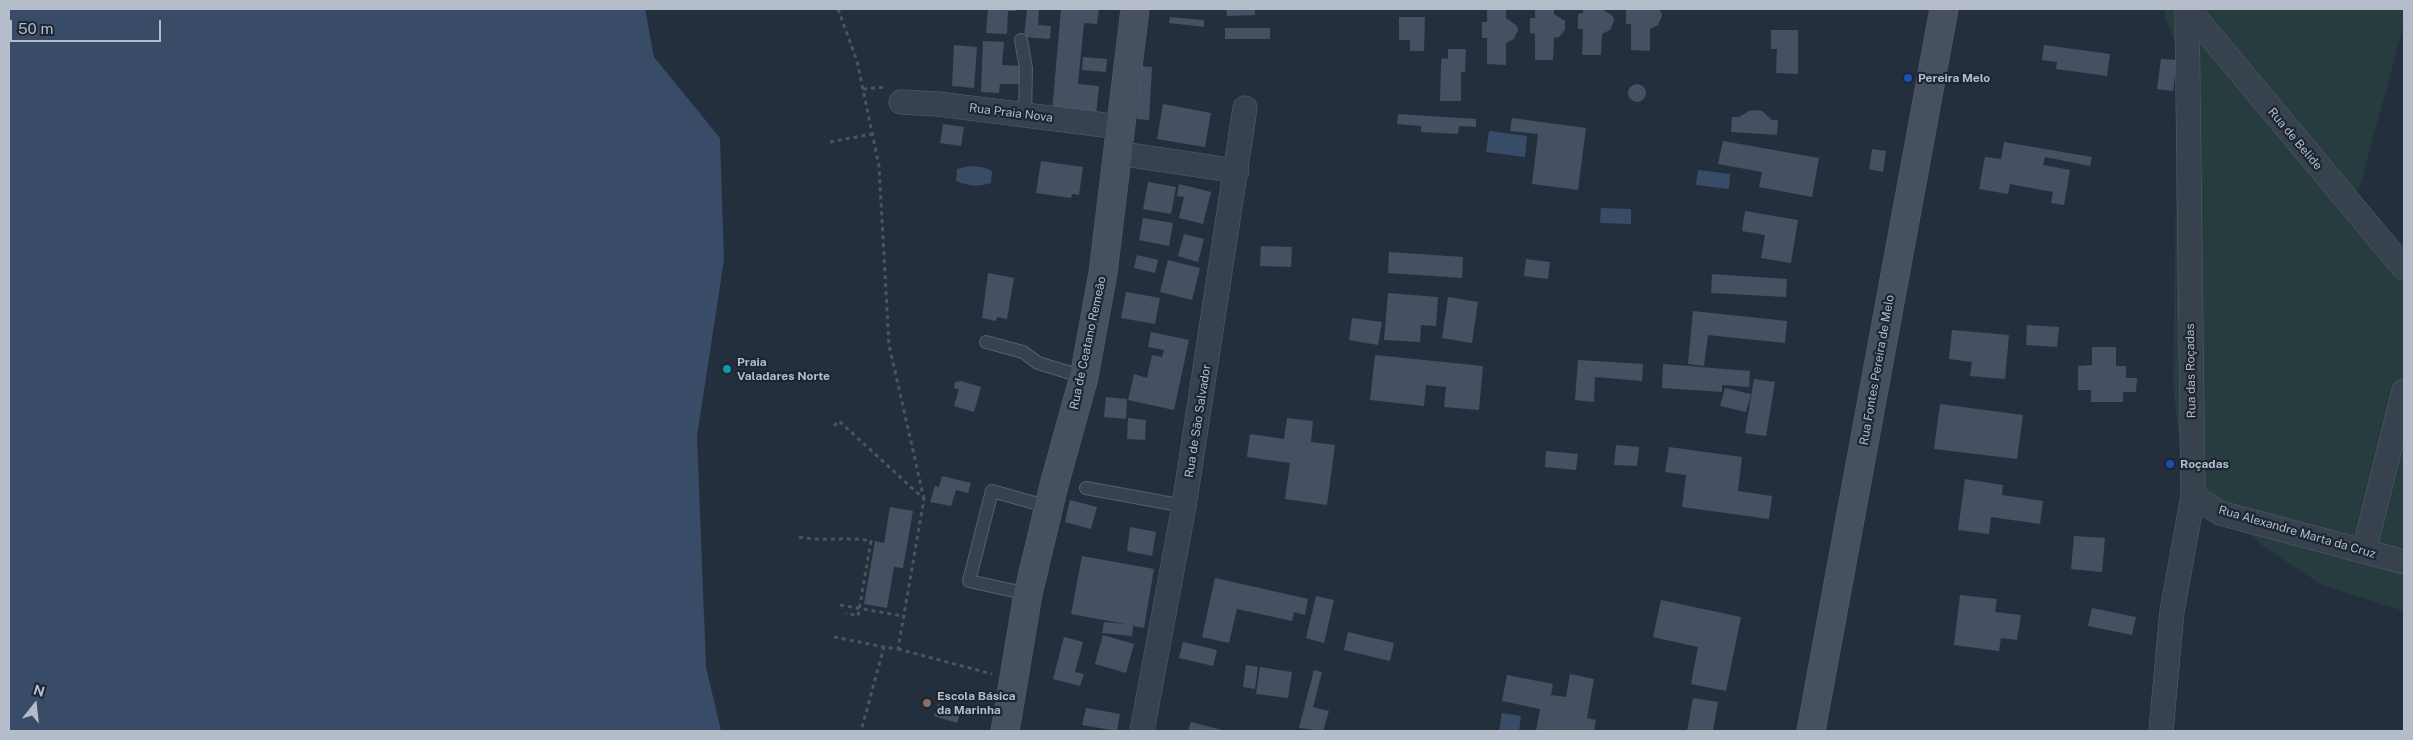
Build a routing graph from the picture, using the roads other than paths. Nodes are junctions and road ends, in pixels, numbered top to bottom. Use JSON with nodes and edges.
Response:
{"nodes":[{"id":1,"x":1135,"y":9,"type":"edge"},
{"id":2,"x":1944,"y":9,"type":"edge"},
{"id":3,"x":2187,"y":9,"type":"edge"},
{"id":4,"x":1021,"y":40,"type":"dead end"},
{"id":5,"x":898,"y":94,"type":"road end"},
{"id":6,"x":1245,"y":108,"type":"dead end"},
{"id":7,"x":1025,"y":115,"type":"junction"},
{"id":8,"x":1120,"y":127,"type":"junction"},
{"id":9,"x":1117,"y":153,"type":"junction"},
{"id":10,"x":1237,"y":171,"type":"junction"},
{"id":11,"x":2404,"y":268,"type":"edge"},
{"id":12,"x":986,"y":342,"type":"dead end"},
{"id":13,"x":1084,"y":377,"type":"junction"},
{"id":14,"x":2404,"y":391,"type":"edge"},
{"id":15,"x":1086,"y":488,"type":"dead end"},
{"id":16,"x":2193,"y":496,"type":"junction"},
{"id":17,"x":1184,"y":506,"type":"junction"},
{"id":18,"x":1049,"y":507,"type":"junction"},
{"id":19,"x":2364,"y":551,"type":"junction"},
{"id":20,"x":2404,"y":562,"type":"edge"},
{"id":21,"x":1028,"y":594,"type":"junction"},
{"id":22,"x":1005,"y":731,"type":"edge"},
{"id":23,"x":1142,"y":731,"type":"edge"},
{"id":24,"x":1811,"y":731,"type":"edge"},
{"id":25,"x":2161,"y":731,"type":"edge"}],
"edges":[{"from":1,"to":8,"type":"main road","name":"Rua de Ceatano Remeão"},
{"from":2,"to":24,"type":"main road","name":"Rua Fontes Pereira de Melo"},
{"from":3,"to":11,"type":"street","name":"Rua de Belide"},
{"from":3,"to":16,"type":"street","name":"Rua das Roçadas"},
{"from":4,"to":7,"type":"lane"},
{"from":5,"to":7,"type":"street","name":"Rua Praia Nova"},
{"from":6,"to":10,"type":"street","name":"Rua de São Salvador"},
{"from":7,"to":8,"type":"street","name":"Rua Praia Nova"},
{"from":8,"to":9,"type":"main road","name":"Rua de Ceatano Remeão"},
{"from":9,"to":10,"type":"street"},
{"from":9,"to":13,"type":"main road","name":"Rua de Ceatano Remeão"},
{"from":10,"to":17,"type":"street","name":"Rua de São Salvador"},
{"from":12,"to":13,"type":"lane"},
{"from":13,"to":18,"type":"main road","name":"Rua de Ceatano Remeão"},
{"from":14,"to":19,"type":"street"},
{"from":15,"to":17,"type":"lane"},
{"from":16,"to":19,"type":"street","name":"Rua Alexandre Marta da Cruz"},
{"from":16,"to":25,"type":"street","name":"Rua das Roçadas"},
{"from":17,"to":23,"type":"street","name":"Rua de São Salvador"},
{"from":18,"to":21,"type":"main road","name":"Rua de Ceatano Remeão"},
{"from":18,"to":21,"type":"lane"},
{"from":19,"to":20,"type":"street","name":"Rua Alexandre Marta da Cruz"},
{"from":21,"to":22,"type":"main road","name":"Rua de Ceatano Remeão"}]}
